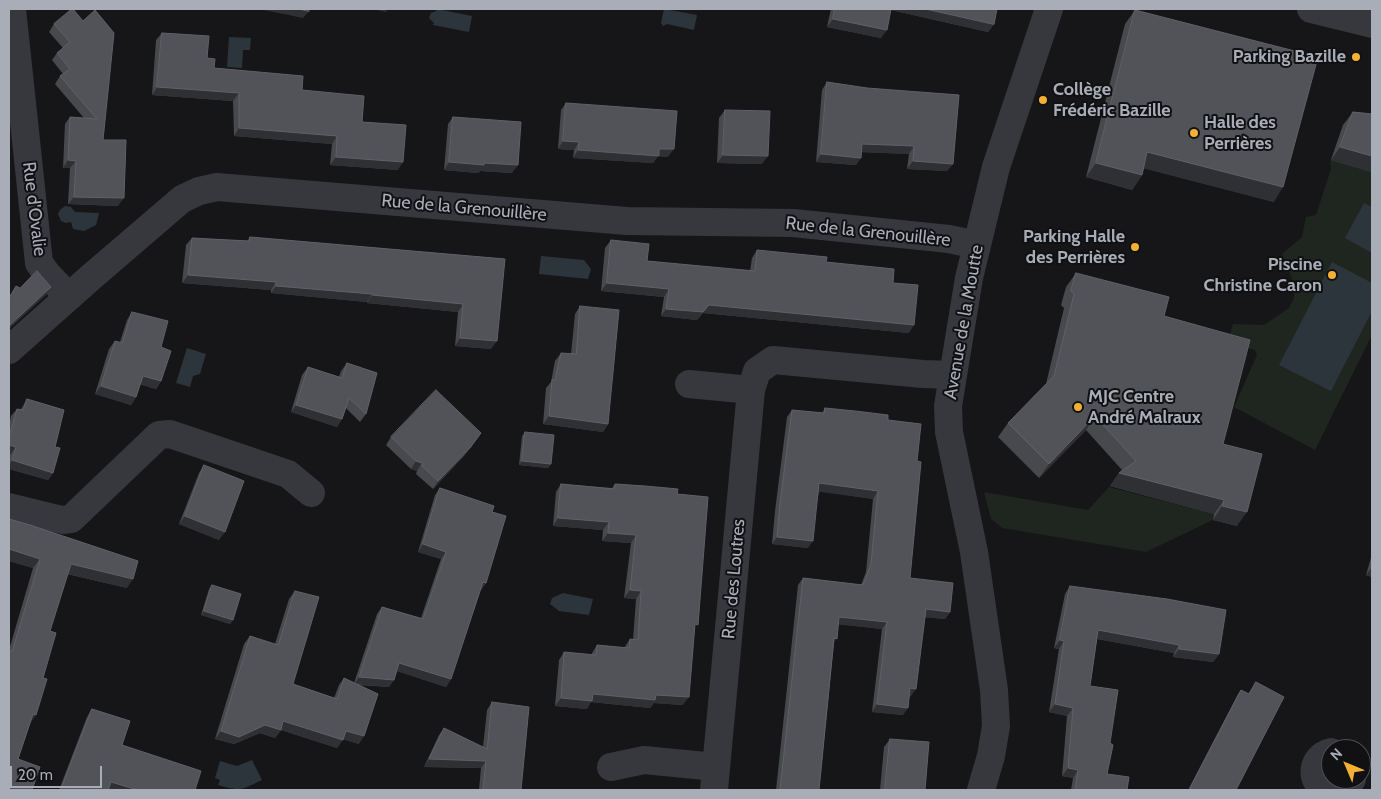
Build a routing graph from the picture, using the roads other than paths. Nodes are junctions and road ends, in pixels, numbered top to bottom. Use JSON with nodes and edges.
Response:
{"nodes":[{"id":1,"x":12,"y":9,"type":"edge"},
{"id":2,"x":1049,"y":9,"type":"edge"},
{"id":3,"x":1311,"y":9,"type":"edge"},
{"id":4,"x":1372,"y":24,"type":"edge"},
{"id":5,"x":17,"y":138,"type":"edge"},
{"id":6,"x":977,"y":245,"type":"junction"},
{"id":7,"x":69,"y":297,"type":"junction"},
{"id":8,"x":9,"y":350,"type":"edge"},
{"id":9,"x":952,"y":375,"type":"junction"},
{"id":10,"x":690,"y":384,"type":"dead end"},
{"id":11,"x":751,"y":390,"type":"junction"},
{"id":12,"x":311,"y":493,"type":"dead end"},
{"id":13,"x":9,"y":507,"type":"edge"},
{"id":14,"x":1321,"y":757,"type":"edge"},
{"id":15,"x":610,"y":767,"type":"dead end"},
{"id":16,"x":715,"y":778,"type":"edge"},
{"id":17,"x":1321,"y":784,"type":"edge"},
{"id":18,"x":981,"y":790,"type":"edge"}],
"edges":[{"from":1,"to":5,"type":"street","name":"Rue d'Ovalie"},
{"from":2,"to":6,"type":"street","name":"Avenue de la Moutte"},
{"from":3,"to":4,"type":"street"},
{"from":5,"to":7,"type":"street","name":"Rue d'Ovalie"},
{"from":6,"to":7,"type":"street","name":"Rue de la Grenouillère"},
{"from":6,"to":9,"type":"street","name":"Avenue de la Moutte"},
{"from":7,"to":8,"type":"street","name":"Rue de la Grenouillère"},
{"from":9,"to":11,"type":"street","name":"Rue des Loutres"},
{"from":9,"to":18,"type":"street","name":"Avenue de la Moutte"},
{"from":10,"to":11,"type":"street"},
{"from":11,"to":16,"type":"street","name":"Rue des Loutres"},
{"from":12,"to":13,"type":"street"},
{"from":14,"to":17,"type":"street"},
{"from":15,"to":16,"type":"street","name":"Rue des Loutres"}]}
